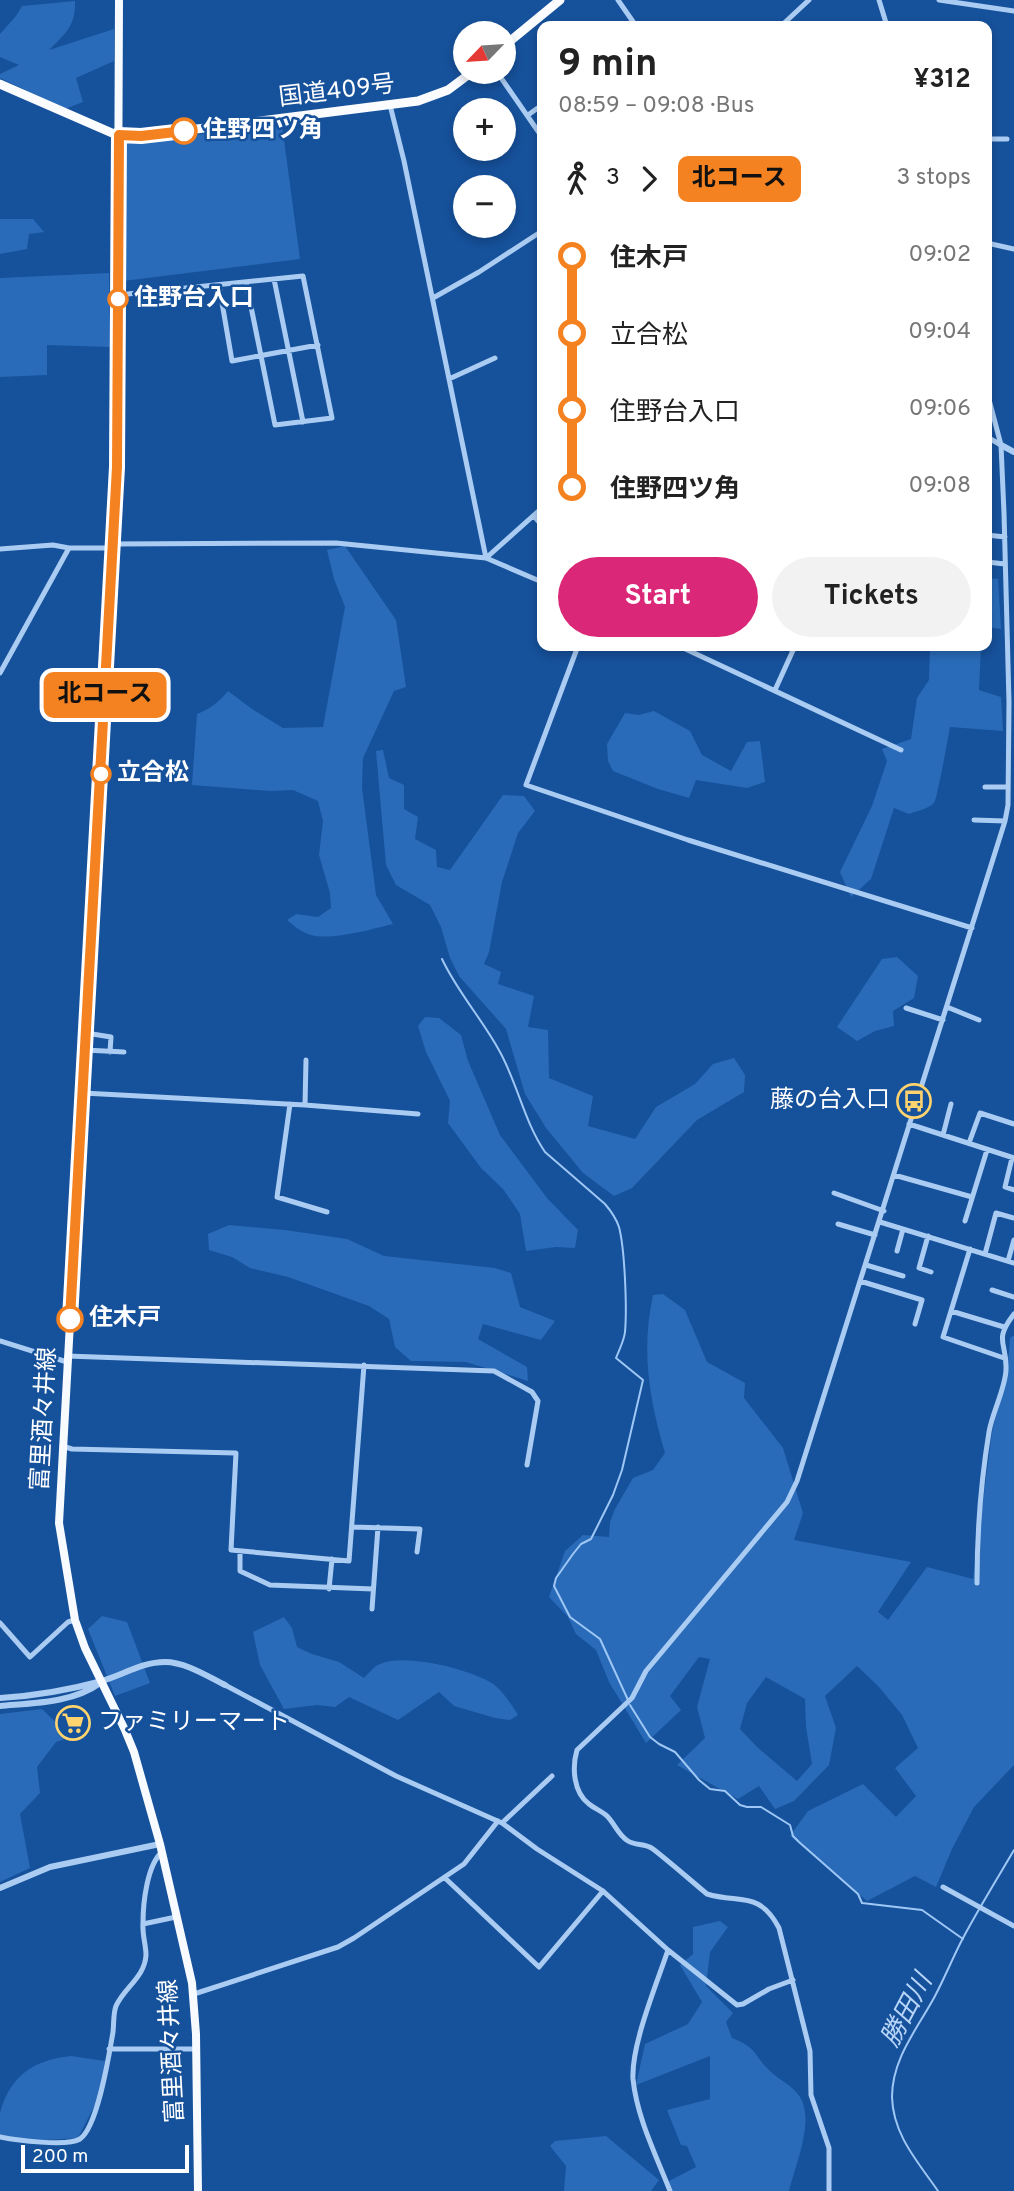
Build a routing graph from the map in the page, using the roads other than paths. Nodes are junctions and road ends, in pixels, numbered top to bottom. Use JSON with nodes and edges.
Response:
{"nodes":[{"id":1,"x":119,"y":0,"type":"edge"},
{"id":2,"x":560,"y":0,"type":"edge"},
{"id":3,"x":618,"y":0,"type":"edge"},
{"id":4,"x":809,"y":0,"type":"edge"},
{"id":5,"x":879,"y":0,"type":"edge"},
{"id":6,"x":939,"y":0,"type":"edge"},
{"id":7,"x":1014,"y":11,"type":"edge"},
{"id":8,"x":633,"y":21,"type":"edge"},
{"id":9,"x":786,"y":21,"type":"edge"},
{"id":10,"x":885,"y":21,"type":"edge"},
{"id":11,"x":516,"y":36,"type":"edge"},
{"id":12,"x":0,"y":84,"type":"edge"},
{"id":13,"x":457,"y":84,"type":"edge"},
{"id":14,"x":506,"y":84,"type":"edge"},
{"id":15,"x":390,"y":105,"type":"junction"},
{"id":16,"x":537,"y":109,"type":"edge"},
{"id":17,"x":528,"y":115,"type":"junction"},
{"id":18,"x":537,"y":129,"type":"edge"},
{"id":19,"x":119,"y":135,"type":"junction"},
{"id":20,"x":992,"y":139,"type":"edge"},
{"id":21,"x":1007,"y":139,"type":"dead end"},
{"id":22,"x":537,"y":233,"type":"edge"},
{"id":23,"x":992,"y":244,"type":"edge"},
{"id":24,"x":1014,"y":249,"type":"edge"},
{"id":25,"x":274,"y":279,"type":"junction"},
{"id":26,"x":246,"y":282,"type":"junction"},
{"id":27,"x":219,"y":285,"type":"junction"},
{"id":28,"x":118,"y":295,"type":"junction"},
{"id":29,"x":433,"y":298,"type":"junction"},
{"id":30,"x":318,"y":345,"type":"junction"},
{"id":31,"x":288,"y":351,"type":"junction"},
{"id":32,"x":261,"y":356,"type":"junction"},
{"id":33,"x":495,"y":358,"type":"dead end"},
{"id":34,"x":449,"y":379,"type":"junction"},
{"id":35,"x":992,"y":411,"type":"edge"},
{"id":36,"x":303,"y":422,"type":"junction"},
{"id":37,"x":992,"y":440,"type":"edge"},
{"id":38,"x":1001,"y":445,"type":"junction"},
{"id":39,"x":1014,"y":452,"type":"edge"},
{"id":40,"x":537,"y":513,"type":"edge"},
{"id":41,"x":1004,"y":513,"type":"junction"},
{"id":42,"x":1014,"y":513,"type":"edge"},
{"id":43,"x":534,"y":516,"type":"junction"},
{"id":44,"x":537,"y":520,"type":"edge"},
{"id":45,"x":992,"y":536,"type":"edge"},
{"id":46,"x":1005,"y":537,"type":"junction"},
{"id":47,"x":113,"y":546,"type":"junction"},
{"id":48,"x":69,"y":548,"type":"junction"},
{"id":49,"x":0,"y":549,"type":"edge"},
{"id":50,"x":486,"y":558,"type":"junction"},
{"id":51,"x":1014,"y":561,"type":"edge"},
{"id":52,"x":992,"y":562,"type":"edge"},
{"id":53,"x":1005,"y":562,"type":"junction"},
{"id":54,"x":537,"y":580,"type":"edge"},
{"id":55,"x":1011,"y":643,"type":"edge"},
{"id":56,"x":576,"y":651,"type":"edge"},
{"id":57,"x":690,"y":651,"type":"edge"},
{"id":58,"x":793,"y":651,"type":"edge"},
{"id":59,"x":0,"y":673,"type":"edge"},
{"id":60,"x":775,"y":690,"type":"junction"},
{"id":61,"x":901,"y":750,"type":"dead end"},
{"id":62,"x":985,"y":787,"type":"dead end"},
{"id":63,"x":1008,"y":787,"type":"junction"},
{"id":64,"x":1010,"y":806,"type":"edge"},
{"id":65,"x":1014,"y":812,"type":"edge"},
{"id":66,"x":974,"y":820,"type":"dead end"},
{"id":67,"x":1005,"y":821,"type":"junction"},
{"id":68,"x":972,"y":928,"type":"junction"},
{"id":69,"x":947,"y":1007,"type":"junction"},
{"id":70,"x":906,"y":1008,"type":"dead end"},
{"id":71,"x":943,"y":1020,"type":"junction"},
{"id":72,"x":979,"y":1020,"type":"dead end"},
{"id":73,"x":86,"y":1034,"type":"junction"},
{"id":74,"x":85,"y":1050,"type":"junction"},
{"id":75,"x":110,"y":1052,"type":"junction"},
{"id":76,"x":124,"y":1052,"type":"dead end"},
{"id":77,"x":306,"y":1060,"type":"dead end"},
{"id":78,"x":83,"y":1093,"type":"junction"},
{"id":79,"x":290,"y":1104,"type":"junction"},
{"id":80,"x":951,"y":1104,"type":"dead end"},
{"id":81,"x":305,"y":1105,"type":"junction"},
{"id":82,"x":418,"y":1114,"type":"dead end"},
{"id":83,"x":909,"y":1124,"type":"junction"},
{"id":84,"x":1014,"y":1124,"type":"edge"},
{"id":85,"x":943,"y":1135,"type":"junction"},
{"id":86,"x":969,"y":1143,"type":"junction"},
{"id":87,"x":986,"y":1150,"type":"junction"},
{"id":88,"x":1013,"y":1158,"type":"edge"},
{"id":89,"x":894,"y":1175,"type":"junction"},
{"id":90,"x":1014,"y":1190,"type":"edge"},
{"id":91,"x":834,"y":1193,"type":"dead end"},
{"id":92,"x":972,"y":1197,"type":"junction"},
{"id":93,"x":884,"y":1211,"type":"junction"},
{"id":94,"x":327,"y":1212,"type":"dead end"},
{"id":95,"x":1014,"y":1218,"type":"edge"},
{"id":96,"x":965,"y":1221,"type":"dead end"},
{"id":97,"x":880,"y":1222,"type":"junction"},
{"id":98,"x":838,"y":1224,"type":"dead end"},
{"id":99,"x":903,"y":1229,"type":"junction"},
{"id":100,"x":875,"y":1235,"type":"junction"},
{"id":101,"x":928,"y":1236,"type":"junction"},
{"id":102,"x":1014,"y":1240,"type":"edge"},
{"id":103,"x":970,"y":1249,"type":"junction"},
{"id":104,"x":897,"y":1251,"type":"dead end"},
{"id":105,"x":985,"y":1254,"type":"junction"},
{"id":106,"x":1011,"y":1262,"type":"edge"},
{"id":107,"x":866,"y":1265,"type":"junction"},
{"id":108,"x":931,"y":1272,"type":"dead end"},
{"id":109,"x":903,"y":1276,"type":"dead end"},
{"id":110,"x":860,"y":1281,"type":"junction"},
{"id":111,"x":992,"y":1290,"type":"dead end"},
{"id":112,"x":1014,"y":1297,"type":"edge"},
{"id":113,"x":951,"y":1311,"type":"junction"},
{"id":114,"x":1014,"y":1314,"type":"edge"},
{"id":115,"x":915,"y":1324,"type":"dead end"},
{"id":116,"x":1004,"y":1327,"type":"junction"},
{"id":117,"x":0,"y":1341,"type":"edge"},
{"id":118,"x":1004,"y":1358,"type":"junction"},
{"id":119,"x":67,"y":1359,"type":"junction"},
{"id":120,"x":364,"y":1365,"type":"junction"},
{"id":121,"x":62,"y":1446,"type":"junction"},
{"id":122,"x":527,"y":1465,"type":"dead end"},
{"id":123,"x":352,"y":1527,"type":"junction"},
{"id":124,"x":378,"y":1527,"type":"junction"},
{"id":125,"x":240,"y":1551,"type":"junction"},
{"id":126,"x":417,"y":1552,"type":"dead end"},
{"id":127,"x":332,"y":1559,"type":"junction"},
{"id":128,"x":977,"y":1583,"type":"dead end"},
{"id":129,"x":329,"y":1589,"type":"junction"},
{"id":130,"x":373,"y":1589,"type":"junction"},
{"id":131,"x":372,"y":1609,"type":"dead end"},
{"id":132,"x":75,"y":1620,"type":"junction"},
{"id":133,"x":0,"y":1623,"type":"edge"},
{"id":134,"x":101,"y":1681,"type":"junction"},
{"id":135,"x":225,"y":1685,"type":"joint"},
{"id":136,"x":0,"y":1698,"type":"edge"},
{"id":137,"x":0,"y":1706,"type":"edge"},
{"id":138,"x":552,"y":1776,"type":"dead end"},
{"id":139,"x":500,"y":1822,"type":"junction"},
{"id":140,"x":161,"y":1848,"type":"junction"},
{"id":141,"x":445,"y":1878,"type":"junction"},
{"id":142,"x":943,"y":1887,"type":"dead end"},
{"id":143,"x":0,"y":1888,"type":"edge"},
{"id":144,"x":603,"y":1891,"type":"junction"},
{"id":145,"x":176,"y":1917,"type":"junction"},
{"id":146,"x":143,"y":1924,"type":"junction"},
{"id":147,"x":1014,"y":1926,"type":"edge"},
{"id":148,"x":668,"y":1950,"type":"junction"},
{"id":149,"x":793,"y":1980,"type":"junction"},
{"id":150,"x":194,"y":1994,"type":"junction"},
{"id":151,"x":109,"y":2049,"type":"junction"},
{"id":152,"x":197,"y":2049,"type":"junction"},
{"id":153,"x":0,"y":2137,"type":"edge"},
{"id":154,"x":198,"y":2191,"type":"edge"},
{"id":155,"x":670,"y":2191,"type":"edge"},
{"id":156,"x":829,"y":2191,"type":"edge"}],
"edges":[{"from":1,"to":19,"type":"main road","name":"富里酒々井線"},
{"from":2,"to":11,"type":"highway"},
{"from":3,"to":8,"type":"street"},
{"from":4,"to":9,"type":"street"},
{"from":5,"to":10,"type":"street"},
{"from":6,"to":7,"type":"street"},
{"from":12,"to":19,"type":"highway","name":"国道409号"},
{"from":13,"to":15,"type":"highway","name":"国道409号"},
{"from":14,"to":17,"type":"street"},
{"from":15,"to":19,"type":"highway","name":"国道409号"},
{"from":15,"to":29,"type":"street"},
{"from":16,"to":17,"type":"street"},
{"from":17,"to":18,"type":"street"},
{"from":19,"to":28,"type":"main road","name":"富里酒々井線"},
{"from":20,"to":21,"type":"street"},
{"from":22,"to":29,"type":"street"},
{"from":23,"to":24,"type":"street"},
{"from":25,"to":26,"type":"street"},
{"from":25,"to":30,"type":"street"},
{"from":25,"to":31,"type":"street"},
{"from":26,"to":27,"type":"street"},
{"from":26,"to":32,"type":"street"},
{"from":27,"to":28,"type":"street"},
{"from":27,"to":32,"type":"street"},
{"from":28,"to":47,"type":"main road","name":"富里酒々井線"},
{"from":29,"to":34,"type":"street"},
{"from":30,"to":31,"type":"street"},
{"from":30,"to":36,"type":"street"},
{"from":31,"to":32,"type":"street"},
{"from":31,"to":36,"type":"street"},
{"from":32,"to":36,"type":"street"},
{"from":33,"to":34,"type":"street"},
{"from":34,"to":50,"type":"street"},
{"from":35,"to":38,"type":"street"},
{"from":37,"to":38,"type":"street"},
{"from":38,"to":39,"type":"street"},
{"from":38,"to":41,"type":"street"},
{"from":40,"to":43,"type":"street"},
{"from":41,"to":42,"type":"street"},
{"from":41,"to":46,"type":"street"},
{"from":43,"to":44,"type":"street"},
{"from":43,"to":50,"type":"street"},
{"from":45,"to":46,"type":"street"},
{"from":46,"to":53,"type":"street"},
{"from":47,"to":48,"type":"street"},
{"from":47,"to":50,"type":"street"},
{"from":47,"to":73,"type":"main road","name":"富里酒々井線"},
{"from":48,"to":49,"type":"street"},
{"from":48,"to":59,"type":"street"},
{"from":50,"to":54,"type":"street"},
{"from":51,"to":53,"type":"street"},
{"from":52,"to":53,"type":"street"},
{"from":53,"to":55,"type":"street"},
{"from":55,"to":63,"type":"street"},
{"from":56,"to":68,"type":"street"},
{"from":57,"to":60,"type":"street"},
{"from":58,"to":60,"type":"street"},
{"from":60,"to":61,"type":"street"},
{"from":62,"to":63,"type":"street"},
{"from":63,"to":64,"type":"street"},
{"from":64,"to":65,"type":"street"},
{"from":64,"to":67,"type":"street"},
{"from":66,"to":67,"type":"street"},
{"from":67,"to":68,"type":"street"},
{"from":68,"to":69,"type":"street"},
{"from":69,"to":71,"type":"street"},
{"from":69,"to":72,"type":"street"},
{"from":70,"to":71,"type":"street"},
{"from":71,"to":83,"type":"street"},
{"from":73,"to":74,"type":"main road","name":"富里酒々井線"},
{"from":73,"to":75,"type":"street"},
{"from":74,"to":75,"type":"street"},
{"from":74,"to":78,"type":"main road","name":"富里酒々井線"},
{"from":75,"to":76,"type":"street"},
{"from":77,"to":81,"type":"street"},
{"from":78,"to":79,"type":"street"},
{"from":78,"to":119,"type":"main road","name":"富里酒々井線"},
{"from":79,"to":81,"type":"street"},
{"from":79,"to":94,"type":"street"},
{"from":80,"to":85,"type":"street"},
{"from":81,"to":82,"type":"street"},
{"from":83,"to":85,"type":"street"},
{"from":83,"to":89,"type":"street"},
{"from":84,"to":86,"type":"street"},
{"from":85,"to":86,"type":"street"},
{"from":86,"to":87,"type":"street"},
{"from":87,"to":88,"type":"street"},
{"from":87,"to":92,"type":"street"},
{"from":88,"to":90,"type":"street"},
{"from":89,"to":92,"type":"street"},
{"from":89,"to":93,"type":"street"},
{"from":91,"to":93,"type":"street"},
{"from":92,"to":96,"type":"street"},
{"from":93,"to":97,"type":"street"},
{"from":95,"to":105,"type":"street"},
{"from":97,"to":99,"type":"street"},
{"from":97,"to":100,"type":"street"},
{"from":98,"to":100,"type":"street"},
{"from":99,"to":101,"type":"street"},
{"from":99,"to":104,"type":"street"},
{"from":100,"to":107,"type":"street"},
{"from":101,"to":103,"type":"street"},
{"from":101,"to":108,"type":"street"},
{"from":102,"to":106,"type":"street"},
{"from":103,"to":105,"type":"street"},
{"from":103,"to":113,"type":"street"},
{"from":105,"to":106,"type":"street"},
{"from":107,"to":109,"type":"street"},
{"from":107,"to":110,"type":"street"},
{"from":110,"to":115,"type":"street"},
{"from":110,"to":149,"type":"street"},
{"from":111,"to":112,"type":"street"},
{"from":113,"to":116,"type":"street"},
{"from":113,"to":118,"type":"street"},
{"from":114,"to":116,"type":"street"},
{"from":116,"to":118,"type":"street"},
{"from":117,"to":119,"type":"street"},
{"from":118,"to":128,"type":"street"},
{"from":119,"to":120,"type":"street"},
{"from":119,"to":121,"type":"main road","name":"富里酒々井線"},
{"from":120,"to":122,"type":"street"},
{"from":120,"to":123,"type":"street"},
{"from":121,"to":125,"type":"street"},
{"from":121,"to":132,"type":"main road","name":"富里酒々井線"},
{"from":123,"to":124,"type":"street"},
{"from":123,"to":127,"type":"street"},
{"from":124,"to":126,"type":"street"},
{"from":124,"to":130,"type":"street"},
{"from":125,"to":127,"type":"street"},
{"from":125,"to":129,"type":"street"},
{"from":127,"to":129,"type":"street"},
{"from":129,"to":130,"type":"street"},
{"from":130,"to":131,"type":"street"},
{"from":132,"to":133,"type":"street"},
{"from":132,"to":134,"type":"main road","name":"富里酒々井線"},
{"from":134,"to":135,"type":"street"},
{"from":134,"to":136,"type":"street"},
{"from":134,"to":137,"type":"street"},
{"from":134,"to":140,"type":"main road","name":"富里酒々井線"},
{"from":135,"to":139,"type":"street"},
{"from":138,"to":139,"type":"street"},
{"from":139,"to":141,"type":"street"},
{"from":139,"to":144,"type":"street"},
{"from":140,"to":143,"type":"street"},
{"from":140,"to":145,"type":"main road","name":"富里酒々井線"},
{"from":140,"to":146,"type":"street"},
{"from":141,"to":144,"type":"street"},
{"from":141,"to":150,"type":"street"},
{"from":142,"to":147,"type":"street"},
{"from":144,"to":148,"type":"street"},
{"from":145,"to":146,"type":"street"},
{"from":145,"to":150,"type":"main road","name":"富里酒々井線"},
{"from":146,"to":151,"type":"street"},
{"from":148,"to":149,"type":"street"},
{"from":148,"to":155,"type":"street"},
{"from":149,"to":156,"type":"street"},
{"from":150,"to":152,"type":"main road","name":"富里酒々井線"},
{"from":151,"to":152,"type":"street"},
{"from":151,"to":153,"type":"street"},
{"from":152,"to":154,"type":"main road","name":"富里酒々井線"}]}
